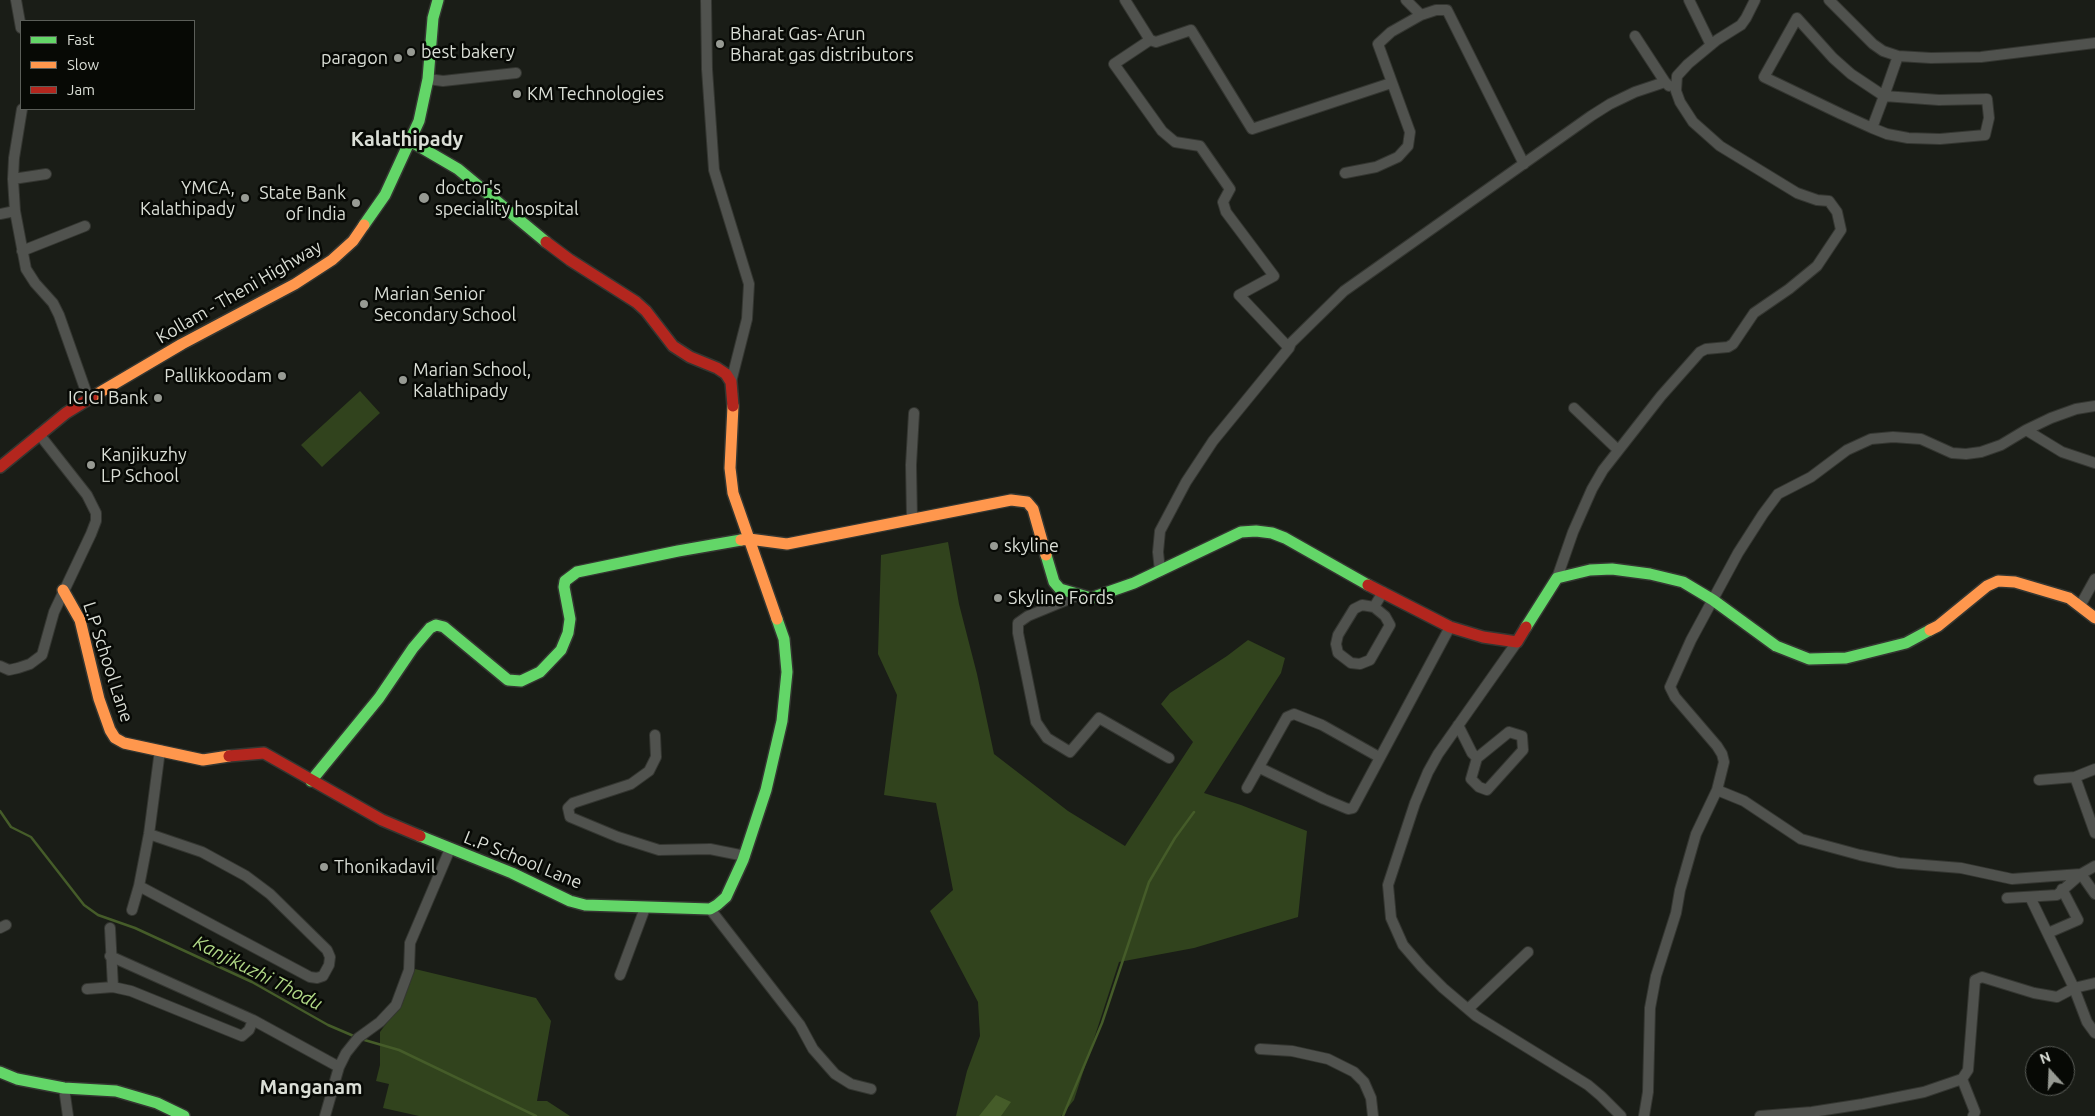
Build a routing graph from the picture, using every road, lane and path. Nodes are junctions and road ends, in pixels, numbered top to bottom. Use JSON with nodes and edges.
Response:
{"nodes":[{"id":1,"x":16,"y":0,"type":"edge"},
{"id":2,"x":438,"y":0,"type":"edge"},
{"id":3,"x":706,"y":0,"type":"edge"},
{"id":4,"x":1125,"y":0,"type":"edge"},
{"id":5,"x":1406,"y":0,"type":"edge"},
{"id":6,"x":1689,"y":0,"type":"edge"},
{"id":7,"x":1755,"y":0,"type":"edge"},
{"id":8,"x":1829,"y":0,"type":"edge"},
{"id":9,"x":1421,"y":15,"type":"junction"},
{"id":10,"x":20,"y":22,"type":"edge"},
{"id":11,"x":1635,"y":36,"type":"dead end"},
{"id":12,"x":1150,"y":40,"type":"junction"},
{"id":13,"x":2095,"y":43,"type":"edge"},
{"id":14,"x":1710,"y":45,"type":"junction"},
{"id":15,"x":1898,"y":56,"type":"junction"},
{"id":16,"x":516,"y":72,"type":"dead end"},
{"id":17,"x":428,"y":79,"type":"junction"},
{"id":18,"x":1665,"y":82,"type":"junction"},
{"id":19,"x":1391,"y":83,"type":"junction"},
{"id":20,"x":1676,"y":92,"type":"junction"},
{"id":21,"x":1884,"y":96,"type":"junction"},
{"id":22,"x":22,"y":110,"type":"edge"},
{"id":23,"x":1872,"y":128,"type":"junction"},
{"id":24,"x":410,"y":141,"type":"junction"},
{"id":25,"x":1524,"y":164,"type":"junction"},
{"id":26,"x":1345,"y":173,"type":"dead end"},
{"id":27,"x":46,"y":174,"type":"dead end"},
{"id":28,"x":13,"y":179,"type":"junction"},
{"id":29,"x":15,"y":211,"type":"junction"},
{"id":30,"x":0,"y":214,"type":"edge"},
{"id":31,"x":85,"y":226,"type":"dead end"},
{"id":32,"x":22,"y":251,"type":"junction"},
{"id":33,"x":1289,"y":348,"type":"junction"},
{"id":34,"x":731,"y":382,"type":"junction"},
{"id":35,"x":89,"y":400,"type":"junction"},
{"id":36,"x":2095,"y":406,"type":"edge"},
{"id":37,"x":1574,"y":408,"type":"dead end"},
{"id":38,"x":914,"y":413,"type":"dead end"},
{"id":39,"x":2026,"y":430,"type":"junction"},
{"id":40,"x":39,"y":434,"type":"junction"},
{"id":41,"x":1618,"y":450,"type":"junction"},
{"id":42,"x":2095,"y":463,"type":"edge"},
{"id":43,"x":0,"y":467,"type":"edge"},
{"id":44,"x":912,"y":519,"type":"junction"},
{"id":45,"x":749,"y":539,"type":"junction"},
{"id":46,"x":1160,"y":571,"type":"junction"},
{"id":47,"x":1558,"y":578,"type":"junction"},
{"id":48,"x":2095,"y":579,"type":"edge"},
{"id":49,"x":62,"y":590,"type":"junction"},
{"id":50,"x":1382,"y":592,"type":"junction"},
{"id":51,"x":1079,"y":595,"type":"junction"},
{"id":52,"x":1713,"y":600,"type":"junction"},
{"id":53,"x":2080,"y":606,"type":"junction"},
{"id":54,"x":1374,"y":608,"type":"junction"},
{"id":55,"x":2095,"y":618,"type":"edge"},
{"id":56,"x":1450,"y":627,"type":"junction"},
{"id":57,"x":1517,"y":642,"type":"junction"},
{"id":58,"x":0,"y":666,"type":"edge"},
{"id":59,"x":1458,"y":725,"type":"junction"},
{"id":60,"x":655,"y":735,"type":"dead end"},
{"id":61,"x":160,"y":750,"type":"junction"},
{"id":62,"x":1379,"y":757,"type":"junction"},
{"id":63,"x":1169,"y":758,"type":"dead end"},
{"id":64,"x":1477,"y":758,"type":"junction"},
{"id":65,"x":1260,"y":768,"type":"junction"},
{"id":66,"x":2095,"y":769,"type":"edge"},
{"id":67,"x":2075,"y":776,"type":"junction"},
{"id":68,"x":2039,"y":780,"type":"dead end"},
{"id":69,"x":311,"y":781,"type":"junction"},
{"id":70,"x":1247,"y":788,"type":"dead end"},
{"id":71,"x":1716,"y":790,"type":"junction"},
{"id":72,"x":2095,"y":833,"type":"edge"},
{"id":73,"x":149,"y":834,"type":"junction"},
{"id":74,"x":450,"y":849,"type":"junction"},
{"id":75,"x":745,"y":856,"type":"junction"},
{"id":76,"x":2095,"y":866,"type":"edge"},
{"id":77,"x":2081,"y":874,"type":"junction"},
{"id":78,"x":139,"y":886,"type":"junction"},
{"id":79,"x":2062,"y":889,"type":"junction"},
{"id":80,"x":2095,"y":894,"type":"edge"},
{"id":81,"x":2030,"y":897,"type":"junction"},
{"id":82,"x":2007,"y":898,"type":"dead end"},
{"id":83,"x":645,"y":908,"type":"junction"},
{"id":84,"x":710,"y":908,"type":"junction"},
{"id":85,"x":132,"y":910,"type":"dead end"},
{"id":86,"x":110,"y":928,"type":"dead end"},
{"id":87,"x":2048,"y":933,"type":"junction"},
{"id":88,"x":1528,"y":952,"type":"dead end"},
{"id":89,"x":110,"y":956,"type":"junction"},
{"id":90,"x":620,"y":976,"type":"dead end"},
{"id":91,"x":2095,"y":983,"type":"edge"},
{"id":92,"x":113,"y":987,"type":"junction"},
{"id":93,"x":87,"y":988,"type":"dead end"},
{"id":94,"x":2074,"y":988,"type":"junction"},
{"id":95,"x":1468,"y":1009,"type":"junction"},
{"id":96,"x":253,"y":1020,"type":"junction"},
{"id":97,"x":2095,"y":1033,"type":"edge"},
{"id":98,"x":1260,"y":1049,"type":"dead end"},
{"id":99,"x":339,"y":1066,"type":"junction"},
{"id":100,"x":0,"y":1072,"type":"edge"},
{"id":101,"x":1962,"y":1079,"type":"junction"},
{"id":102,"x":64,"y":1088,"type":"junction"},
{"id":103,"x":871,"y":1089,"type":"dead end"},
{"id":104,"x":1807,"y":1114,"type":"edge"},
{"id":105,"x":68,"y":1116,"type":"edge"},
{"id":106,"x":184,"y":1116,"type":"edge"},
{"id":107,"x":325,"y":1116,"type":"edge"},
{"id":108,"x":1373,"y":1116,"type":"edge"},
{"id":109,"x":1621,"y":1116,"type":"edge"},
{"id":110,"x":1644,"y":1116,"type":"edge"},
{"id":111,"x":1760,"y":1116,"type":"edge"},
{"id":112,"x":1973,"y":1116,"type":"edge"}],
"edges":[{"from":1,"to":10,"type":"street"},
{"from":2,"to":17,"type":"main road","name":"Kollam - Theni Highway"},
{"from":3,"to":34,"type":"street"},
{"from":4,"to":12,"type":"street"},
{"from":5,"to":9,"type":"street"},
{"from":6,"to":14,"type":"street"},
{"from":7,"to":14,"type":"street"},
{"from":8,"to":15,"type":"street"},
{"from":9,"to":19,"type":"street"},
{"from":9,"to":25,"type":"street"},
{"from":11,"to":18,"type":"street"},
{"from":12,"to":19,"type":"street"},
{"from":12,"to":33,"type":"street"},
{"from":13,"to":15,"type":"street"},
{"from":14,"to":20,"type":"street"},
{"from":15,"to":21,"type":"street"},
{"from":16,"to":17,"type":"street"},
{"from":17,"to":24,"type":"main road","name":"Kollam - Theni Highway"},
{"from":18,"to":20,"type":"street"},
{"from":18,"to":25,"type":"street"},
{"from":19,"to":26,"type":"street"},
{"from":20,"to":41,"type":"street"},
{"from":21,"to":23,"type":"street"},
{"from":21,"to":23,"type":"street"},
{"from":21,"to":23,"type":"street"},
{"from":22,"to":28,"type":"street"},
{"from":24,"to":34,"type":"main road"},
{"from":24,"to":35,"type":"main road","name":"Kollam - Theni Highway"},
{"from":25,"to":33,"type":"street"},
{"from":27,"to":28,"type":"street"},
{"from":28,"to":29,"type":"street"},
{"from":29,"to":30,"type":"street"},
{"from":29,"to":32,"type":"street"},
{"from":31,"to":32,"type":"street"},
{"from":32,"to":35,"type":"street"},
{"from":33,"to":46,"type":"street"},
{"from":34,"to":45,"type":"main road"},
{"from":35,"to":40,"type":"main road","name":"Kollam - Theni Highway"},
{"from":36,"to":39,"type":"street"},
{"from":37,"to":41,"type":"street"},
{"from":38,"to":44,"type":"street"},
{"from":39,"to":42,"type":"street"},
{"from":39,"to":52,"type":"street"},
{"from":40,"to":43,"type":"main road","name":"Kollam - Theni Highway"},
{"from":40,"to":49,"type":"street","name":"L.P School Lane"},
{"from":41,"to":47,"type":"street"},
{"from":44,"to":45,"type":"main road"},
{"from":44,"to":51,"type":"main road"},
{"from":45,"to":69,"type":"main road"},
{"from":45,"to":75,"type":"main road"},
{"from":46,"to":50,"type":"main road"},
{"from":46,"to":51,"type":"main road"},
{"from":47,"to":52,"type":"main road"},
{"from":47,"to":57,"type":"main road"},
{"from":48,"to":53,"type":"street"},
{"from":49,"to":58,"type":"street","name":"L.P School Lane"},
{"from":49,"to":61,"type":"main road","name":"L.P School Lane"},
{"from":50,"to":54,"type":"street"},
{"from":50,"to":56,"type":"main road"},
{"from":51,"to":63,"type":"street"},
{"from":52,"to":53,"type":"main road"},
{"from":52,"to":71,"type":"street"},
{"from":53,"to":55,"type":"main road"},
{"from":54,"to":54,"type":"street"},
{"from":56,"to":57,"type":"main road"},
{"from":56,"to":62,"type":"street"},
{"from":57,"to":59,"type":"street"},
{"from":59,"to":64,"type":"street"},
{"from":59,"to":95,"type":"street"},
{"from":60,"to":75,"type":"street"},
{"from":61,"to":69,"type":"main road","name":"L.P School Lane"},
{"from":61,"to":73,"type":"street"},
{"from":62,"to":65,"type":"street"},
{"from":62,"to":65,"type":"street"},
{"from":64,"to":64,"type":"street"},
{"from":65,"to":70,"type":"street"},
{"from":66,"to":67,"type":"street"},
{"from":67,"to":68,"type":"street"},
{"from":67,"to":72,"type":"street"},
{"from":69,"to":74,"type":"main road","name":"L.P School Lane"},
{"from":71,"to":77,"type":"street"},
{"from":71,"to":110,"type":"street"},
{"from":73,"to":78,"type":"street"},
{"from":73,"to":78,"type":"street"},
{"from":74,"to":83,"type":"main road","name":"L.P School Lane"},
{"from":74,"to":99,"type":"street"},
{"from":75,"to":84,"type":"main road"},
{"from":76,"to":77,"type":"street"},
{"from":77,"to":79,"type":"street"},
{"from":77,"to":80,"type":"street"},
{"from":78,"to":85,"type":"street"},
{"from":79,"to":81,"type":"street"},
{"from":79,"to":87,"type":"street"},
{"from":81,"to":82,"type":"street"},
{"from":81,"to":87,"type":"street"},
{"from":83,"to":84,"type":"main road","name":"L.P School Lane"},
{"from":83,"to":90,"type":"street"},
{"from":84,"to":103,"type":"street"},
{"from":86,"to":89,"type":"street"},
{"from":87,"to":94,"type":"street"},
{"from":88,"to":95,"type":"street"},
{"from":89,"to":92,"type":"street"},
{"from":89,"to":96,"type":"street"},
{"from":91,"to":94,"type":"street"},
{"from":92,"to":93,"type":"street"},
{"from":92,"to":96,"type":"street"},
{"from":94,"to":97,"type":"street"},
{"from":94,"to":101,"type":"street"},
{"from":95,"to":109,"type":"street"},
{"from":96,"to":99,"type":"street"},
{"from":98,"to":108,"type":"street"},
{"from":99,"to":107,"type":"street"},
{"from":100,"to":102,"type":"main road"},
{"from":101,"to":104,"type":"street"},
{"from":101,"to":112,"type":"street"},
{"from":102,"to":105,"type":"street"},
{"from":102,"to":106,"type":"main road"},
{"from":104,"to":111,"type":"street"}]}
